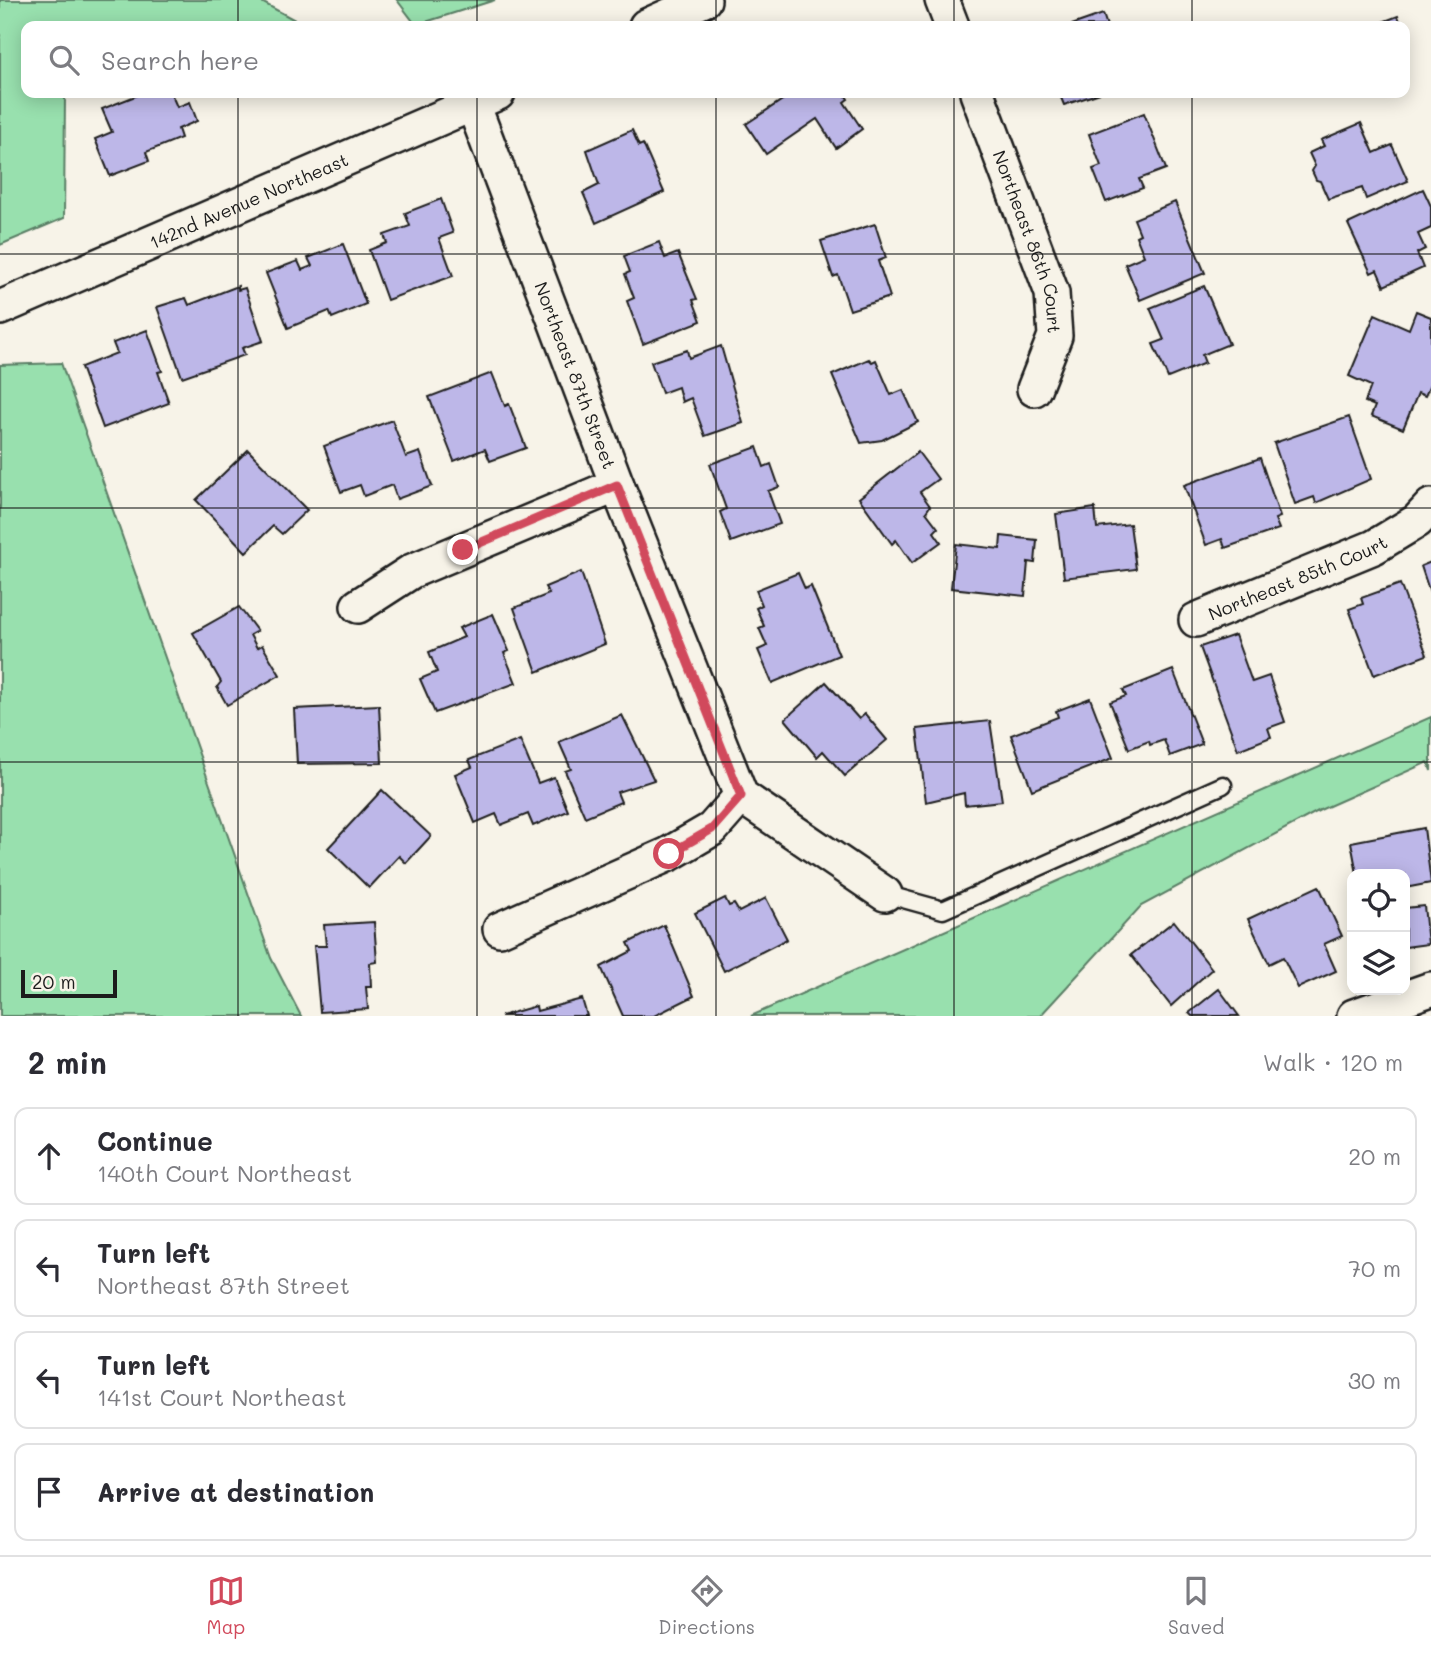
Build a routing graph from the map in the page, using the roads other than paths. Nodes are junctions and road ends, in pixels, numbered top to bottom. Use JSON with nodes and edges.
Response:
{"nodes":[{"id":1,"x":704,"y":0,"type":"edge"},
{"id":2,"x":942,"y":0,"type":"edge"},
{"id":3,"x":657,"y":21,"type":"edge"},
{"id":4,"x":950,"y":21,"type":"edge"},
{"id":5,"x":979,"y":98,"type":"edge"},
{"id":6,"x":486,"y":99,"type":"edge"},
{"id":7,"x":0,"y":308,"type":"edge"},
{"id":8,"x":1034,"y":389,"type":"dead end"},
{"id":9,"x":617,"y":485,"type":"junction"},
{"id":10,"x":1431,"y":506,"type":"edge"},
{"id":11,"x":358,"y":606,"type":"dead end"},
{"id":12,"x":1196,"y":620,"type":"dead end"},
{"id":13,"x":1223,"y":785,"type":"dead end"},
{"id":14,"x":741,"y":796,"type":"junction"},
{"id":15,"x":885,"y":894,"type":"joint"},
{"id":16,"x":500,"y":929,"type":"dead end"},
{"id":17,"x":1431,"y":989,"type":"edge"},
{"id":18,"x":1354,"y":1016,"type":"edge"}],
"edges":[{"from":1,"to":3,"type":"street"},
{"from":2,"to":4,"type":"street"},
{"from":5,"to":8,"type":"street","name":"Northeast 86th Court"},
{"from":6,"to":7,"type":"street","name":"142nd Avenue Northeast"},
{"from":6,"to":9,"type":"street","name":"Northeast 87th Street"},
{"from":9,"to":11,"type":"street"},
{"from":9,"to":14,"type":"street","name":"Northeast 87th Street"},
{"from":10,"to":12,"type":"street","name":"Northeast 85th Court"},
{"from":13,"to":15,"type":"lane"},
{"from":14,"to":15,"type":"street"},
{"from":14,"to":16,"type":"street"},
{"from":17,"to":18,"type":"street"}]}
